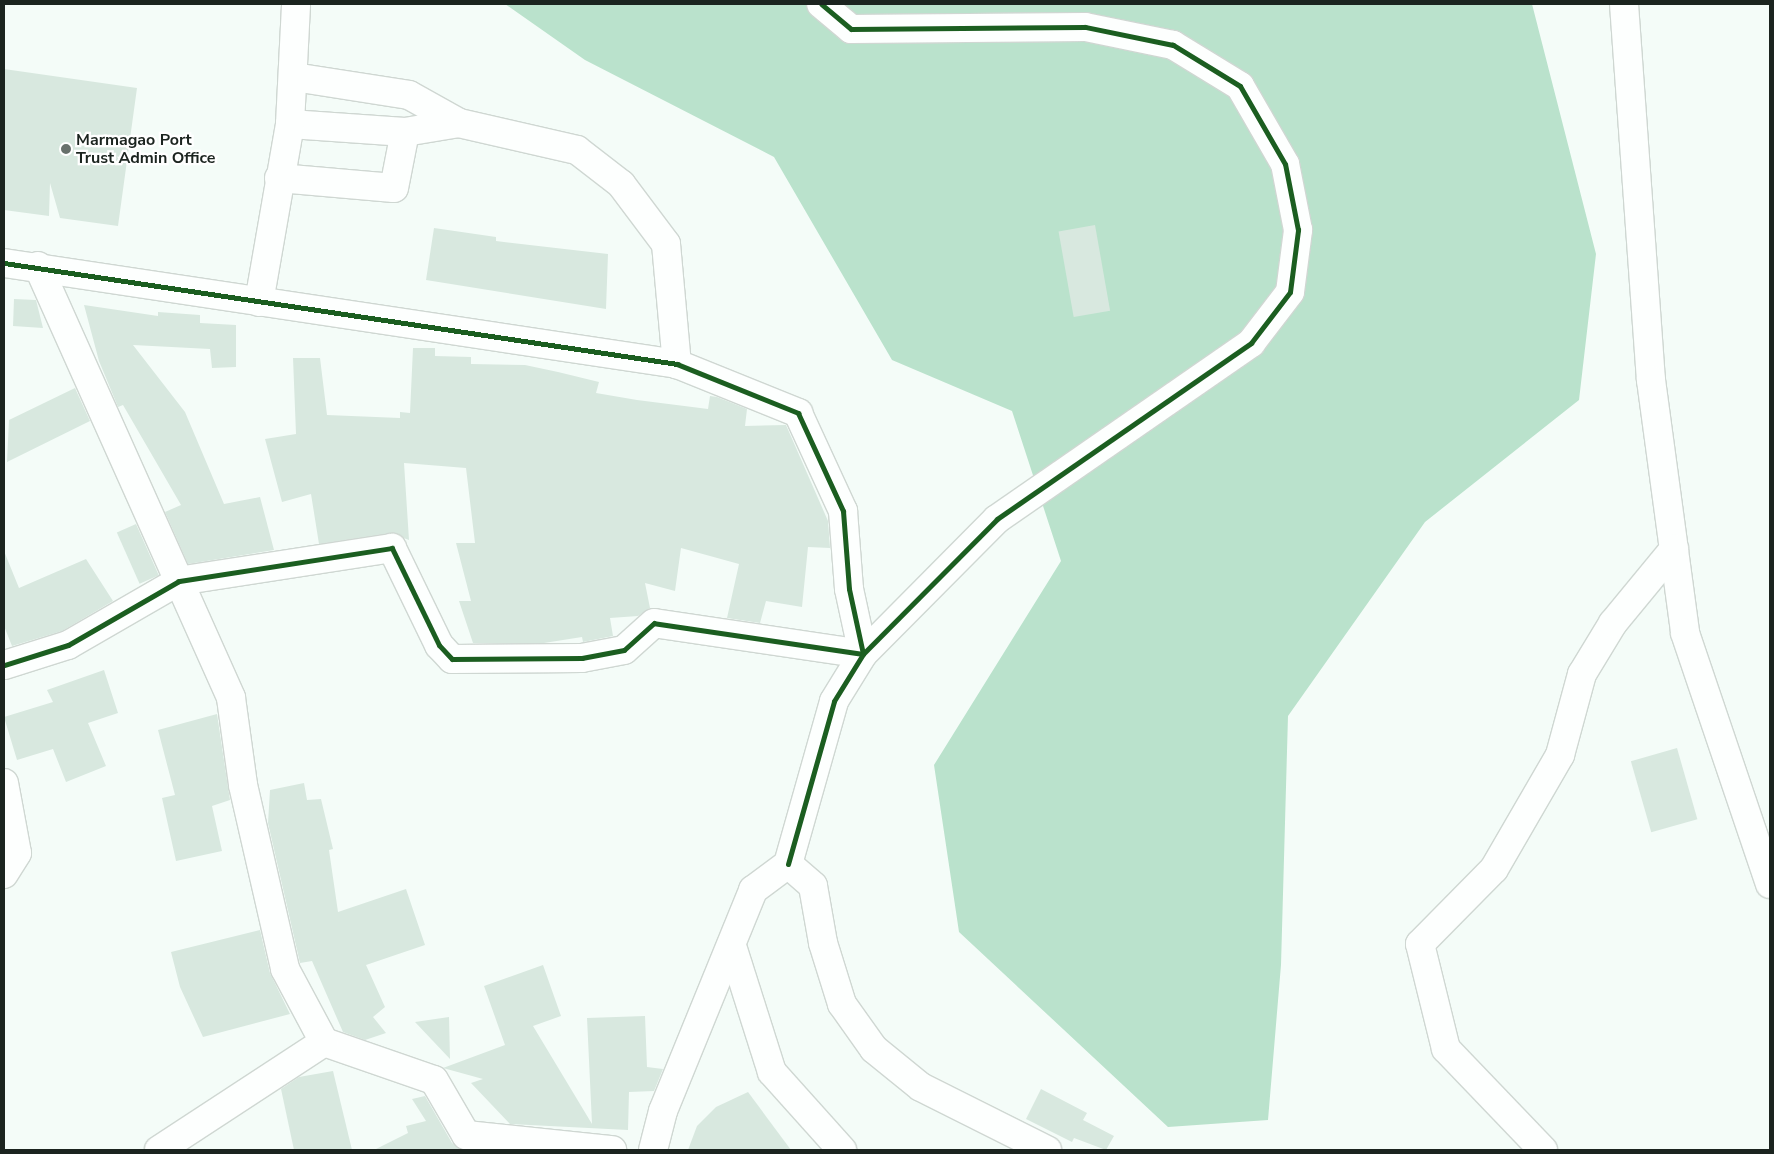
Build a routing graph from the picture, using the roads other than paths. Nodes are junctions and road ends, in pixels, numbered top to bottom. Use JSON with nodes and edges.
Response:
{"nodes":[{"id":1,"x":296,"y":4,"type":"edge"},
{"id":2,"x":821,"y":4,"type":"edge"},
{"id":3,"x":1624,"y":4,"type":"edge"},
{"id":4,"x":294,"y":77,"type":"junction"},
{"id":5,"x":459,"y":123,"type":"junction"},
{"id":6,"x":290,"y":124,"type":"junction"},
{"id":7,"x":405,"y":132,"type":"junction"},
{"id":8,"x":279,"y":178,"type":"junction"},
{"id":9,"x":4,"y":263,"type":"edge"},
{"id":10,"x":38,"y":266,"type":"junction"},
{"id":11,"x":259,"y":302,"type":"junction"},
{"id":12,"x":677,"y":364,"type":"junction"},
{"id":13,"x":1674,"y":549,"type":"junction"},
{"id":14,"x":179,"y":581,"type":"junction"},
{"id":15,"x":863,"y":654,"type":"junction"},
{"id":16,"x":4,"y":665,"type":"edge"},
{"id":17,"x":4,"y":783,"type":"edge"},
{"id":18,"x":788,"y":864,"type":"junction"},
{"id":19,"x":4,"y":874,"type":"edge"},
{"id":20,"x":1770,"y":884,"type":"edge"},
{"id":21,"x":732,"y":946,"type":"junction"},
{"id":22,"x":324,"y":1042,"type":"junction"},
{"id":23,"x":159,"y":1150,"type":"edge"},
{"id":24,"x":612,"y":1150,"type":"edge"},
{"id":25,"x":653,"y":1150,"type":"edge"},
{"id":26,"x":842,"y":1150,"type":"edge"},
{"id":27,"x":1047,"y":1150,"type":"edge"},
{"id":28,"x":1543,"y":1150,"type":"edge"}],
"edges":[{"from":1,"to":4,"type":"street"},
{"from":2,"to":15,"type":"street"},
{"from":3,"to":13,"type":"street"},
{"from":4,"to":5,"type":"street"},
{"from":4,"to":6,"type":"street"},
{"from":5,"to":7,"type":"street"},
{"from":5,"to":12,"type":"street"},
{"from":6,"to":7,"type":"street"},
{"from":6,"to":8,"type":"street"},
{"from":7,"to":8,"type":"street"},
{"from":8,"to":11,"type":"street"},
{"from":9,"to":10,"type":"street"},
{"from":10,"to":11,"type":"street"},
{"from":10,"to":14,"type":"street"},
{"from":11,"to":12,"type":"street"},
{"from":12,"to":15,"type":"street"},
{"from":13,"to":20,"type":"street"},
{"from":13,"to":28,"type":"street"},
{"from":14,"to":15,"type":"street"},
{"from":14,"to":16,"type":"street"},
{"from":14,"to":22,"type":"street"},
{"from":15,"to":18,"type":"street"},
{"from":17,"to":19,"type":"street"},
{"from":18,"to":21,"type":"street"},
{"from":18,"to":27,"type":"street"},
{"from":21,"to":25,"type":"street"},
{"from":21,"to":26,"type":"street"},
{"from":22,"to":23,"type":"street"},
{"from":22,"to":24,"type":"street"}]}
